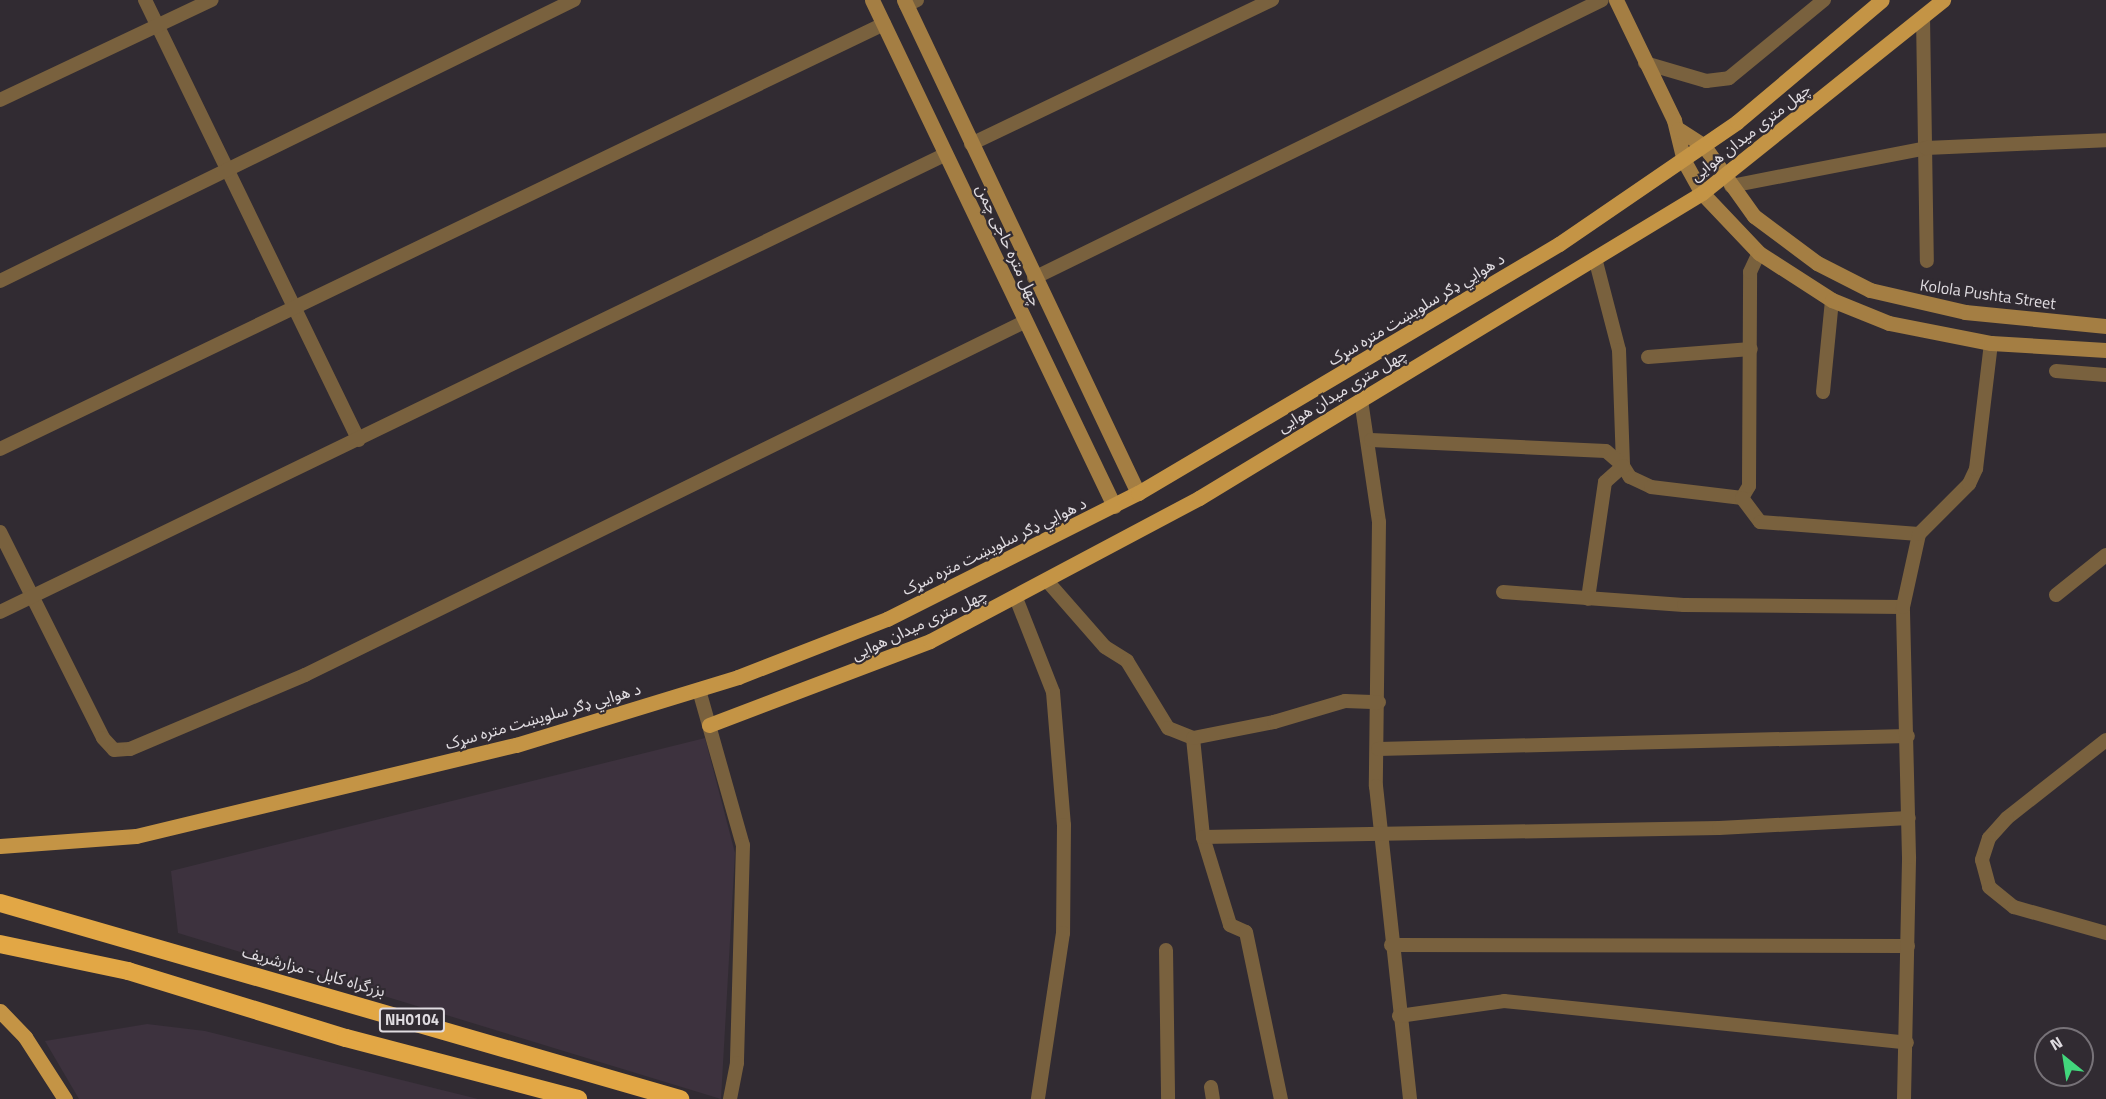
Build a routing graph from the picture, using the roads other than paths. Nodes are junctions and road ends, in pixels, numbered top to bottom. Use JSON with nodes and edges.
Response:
{"nodes":[{"id":1,"x":145,"y":0,"type":"edge"},
{"id":2,"x":212,"y":0,"type":"edge"},
{"id":3,"x":574,"y":0,"type":"edge"},
{"id":4,"x":872,"y":0,"type":"edge"},
{"id":5,"x":1272,"y":0,"type":"edge"},
{"id":6,"x":1602,"y":0,"type":"edge"},
{"id":7,"x":1616,"y":0,"type":"edge"},
{"id":8,"x":1824,"y":0,"type":"edge"},
{"id":9,"x":1882,"y":0,"type":"edge"},
{"id":10,"x":1943,"y":0,"type":"edge"},
{"id":11,"x":909,"y":2,"type":"edge"},
{"id":12,"x":1923,"y":17,"type":"junction"},
{"id":13,"x":884,"y":24,"type":"junction"},
{"id":14,"x":158,"y":26,"type":"junction"},
{"id":15,"x":1645,"y":63,"type":"junction"},
{"id":16,"x":0,"y":100,"type":"edge"},
{"id":17,"x":1678,"y":129,"type":"junction"},
{"id":18,"x":2106,"y":140,"type":"edge"},
{"id":19,"x":971,"y":144,"type":"junction"},
{"id":20,"x":1704,"y":146,"type":"junction"},
{"id":21,"x":1926,"y":148,"type":"junction"},
{"id":22,"x":946,"y":154,"type":"junction"},
{"id":23,"x":1684,"y":160,"type":"junction"},
{"id":24,"x":228,"y":166,"type":"junction"},
{"id":25,"x":1728,"y":182,"type":"junction"},
{"id":26,"x":1702,"y":194,"type":"junction"},
{"id":27,"x":1759,"y":253,"type":"junction"},
{"id":28,"x":1595,"y":258,"type":"junction"},
{"id":29,"x":1927,"y":261,"type":"dead end"},
{"id":30,"x":1034,"y":278,"type":"junction"},
{"id":31,"x":0,"y":281,"type":"edge"},
{"id":32,"x":1833,"y":300,"type":"junction"},
{"id":33,"x":294,"y":303,"type":"junction"},
{"id":34,"x":1026,"y":321,"type":"junction"},
{"id":35,"x":2106,"y":326,"type":"edge"},
{"id":36,"x":1991,"y":343,"type":"junction"},
{"id":37,"x":1751,"y":349,"type":"junction"},
{"id":38,"x":2106,"y":350,"type":"edge"},
{"id":39,"x":1647,"y":357,"type":"dead end"},
{"id":40,"x":2056,"y":371,"type":"dead end"},
{"id":41,"x":2106,"y":375,"type":"edge"},
{"id":42,"x":1823,"y":392,"type":"dead end"},
{"id":43,"x":1361,"y":400,"type":"junction"},
{"id":44,"x":359,"y":440,"type":"junction"},
{"id":45,"x":1371,"y":440,"type":"junction"},
{"id":46,"x":0,"y":449,"type":"edge"},
{"id":47,"x":1623,"y":466,"type":"junction"},
{"id":48,"x":1138,"y":493,"type":"junction"},
{"id":49,"x":1742,"y":498,"type":"junction"},
{"id":50,"x":1114,"y":506,"type":"junction"},
{"id":51,"x":0,"y":532,"type":"edge"},
{"id":52,"x":1919,"y":534,"type":"junction"},
{"id":53,"x":2106,"y":555,"type":"edge"},
{"id":54,"x":1048,"y":582,"type":"junction"},
{"id":55,"x":1503,"y":592,"type":"dead end"},
{"id":56,"x":35,"y":593,"type":"junction"},
{"id":57,"x":2056,"y":595,"type":"dead end"},
{"id":58,"x":1016,"y":598,"type":"junction"},
{"id":59,"x":1588,"y":599,"type":"junction"},
{"id":60,"x":1903,"y":607,"type":"junction"},
{"id":61,"x":0,"y":612,"type":"edge"},
{"id":62,"x":699,"y":690,"type":"junction"},
{"id":63,"x":1379,"y":702,"type":"junction"},
{"id":64,"x":709,"y":725,"type":"junction"},
{"id":65,"x":1908,"y":736,"type":"junction"},
{"id":66,"x":1193,"y":738,"type":"junction"},
{"id":67,"x":2106,"y":740,"type":"edge"},
{"id":68,"x":1378,"y":748,"type":"junction"},
{"id":69,"x":1909,"y":818,"type":"junction"},
{"id":70,"x":1380,"y":832,"type":"junction"},
{"id":71,"x":1203,"y":837,"type":"junction"},
{"id":72,"x":0,"y":846,"type":"edge"},
{"id":73,"x":0,"y":903,"type":"edge"},
{"id":74,"x":2106,"y":933,"type":"edge"},
{"id":75,"x":0,"y":944,"type":"edge"},
{"id":76,"x":1391,"y":945,"type":"junction"},
{"id":77,"x":1908,"y":946,"type":"junction"},
{"id":78,"x":1166,"y":950,"type":"dead end"},
{"id":79,"x":0,"y":1011,"type":"edge"},
{"id":80,"x":1399,"y":1016,"type":"junction"},
{"id":81,"x":1907,"y":1043,"type":"junction"},
{"id":82,"x":65,"y":1099,"type":"edge"},
{"id":83,"x":578,"y":1099,"type":"edge"},
{"id":84,"x":680,"y":1099,"type":"edge"},
{"id":85,"x":730,"y":1099,"type":"edge"},
{"id":86,"x":1038,"y":1099,"type":"edge"},
{"id":87,"x":1168,"y":1099,"type":"edge"},
{"id":88,"x":1281,"y":1099,"type":"edge"},
{"id":89,"x":1410,"y":1099,"type":"edge"},
{"id":90,"x":1904,"y":1099,"type":"edge"}],
"edges":[{"from":1,"to":14,"type":"street"},
{"from":2,"to":14,"type":"street"},
{"from":3,"to":24,"type":"street"},
{"from":4,"to":13,"type":"main road","name":"چهل متره حاجی چمن"},
{"from":5,"to":19,"type":"street"},
{"from":6,"to":30,"type":"street"},
{"from":7,"to":15,"type":"main road"},
{"from":8,"to":15,"type":"street"},
{"from":9,"to":20,"type":"main road","name":"د هوايي ډګر سلویښت متره سړک"},
{"from":10,"to":12,"type":"main road","name":"چهل متری میدان هوایی"},
{"from":11,"to":19,"type":"main road","name":"چهل متره حاجی چمن"},
{"from":12,"to":21,"type":"street"},
{"from":12,"to":25,"type":"main road","name":"چهل متری میدان هوایی"},
{"from":13,"to":22,"type":"main road","name":"چهل متره حاجی چمن"},
{"from":13,"to":33,"type":"street"},
{"from":14,"to":16,"type":"street"},
{"from":14,"to":24,"type":"street"},
{"from":15,"to":17,"type":"main road"},
{"from":17,"to":20,"type":"main road","name":"Kolola Pushta Street"},
{"from":17,"to":23,"type":"main road"},
{"from":18,"to":21,"type":"street"},
{"from":19,"to":30,"type":"main road","name":"چهل متره حاجی چمن"},
{"from":20,"to":23,"type":"main road","name":"د هوايي ډګر سلویښت متره سړک"},
{"from":20,"to":25,"type":"main road","name":"Kolola Pushta Street"},
{"from":21,"to":25,"type":"street"},
{"from":21,"to":29,"type":"street"},
{"from":22,"to":34,"type":"main road","name":"چهل متره حاجی چمن"},
{"from":22,"to":44,"type":"street"},
{"from":23,"to":26,"type":"main road"},
{"from":23,"to":48,"type":"main road","name":"د هوايي ډګر سلویښت متره سړک"},
{"from":24,"to":31,"type":"street"},
{"from":24,"to":33,"type":"street"},
{"from":25,"to":26,"type":"main road","name":"چهل متری میدان هوایی"},
{"from":25,"to":35,"type":"main road","name":"Kolola Pushta Street"},
{"from":26,"to":27,"type":"main road"},
{"from":26,"to":28,"type":"main road","name":"چهل متری میدان هوایی"},
{"from":27,"to":32,"type":"main road"},
{"from":27,"to":37,"type":"street"},
{"from":28,"to":43,"type":"main road","name":"چهل متری میدان هوایی"},
{"from":28,"to":47,"type":"street"},
{"from":30,"to":48,"type":"main road","name":"چهل متره حاجی چمن"},
{"from":32,"to":36,"type":"main road"},
{"from":32,"to":42,"type":"street"},
{"from":33,"to":44,"type":"street"},
{"from":33,"to":46,"type":"street"},
{"from":34,"to":50,"type":"main road","name":"چهل متره حاجی چمن"},
{"from":34,"to":56,"type":"street"},
{"from":36,"to":38,"type":"main road"},
{"from":36,"to":52,"type":"street"},
{"from":37,"to":39,"type":"street"},
{"from":37,"to":49,"type":"street"},
{"from":40,"to":41,"type":"street"},
{"from":43,"to":45,"type":"street"},
{"from":43,"to":54,"type":"main road","name":"چهل متری میدان هوایی"},
{"from":44,"to":56,"type":"street"},
{"from":45,"to":47,"type":"street"},
{"from":45,"to":63,"type":"street"},
{"from":47,"to":49,"type":"street"},
{"from":47,"to":59,"type":"street"},
{"from":48,"to":50,"type":"main road","name":"د هوايي ډګر سلویښت متره سړک"},
{"from":49,"to":52,"type":"street"},
{"from":50,"to":62,"type":"main road","name":"د هوايي ډګر سلویښت متره سړک"},
{"from":51,"to":56,"type":"street"},
{"from":52,"to":60,"type":"street"},
{"from":53,"to":57,"type":"street"},
{"from":54,"to":58,"type":"main road","name":"چهل متری میدان هوایی"},
{"from":54,"to":66,"type":"street"},
{"from":55,"to":59,"type":"street"},
{"from":56,"to":61,"type":"street"},
{"from":58,"to":64,"type":"main road","name":"چهل متری میدان هوایی"},
{"from":58,"to":86,"type":"street"},
{"from":59,"to":60,"type":"street"},
{"from":60,"to":65,"type":"street"},
{"from":62,"to":64,"type":"street"},
{"from":62,"to":72,"type":"main road","name":"د هوايي ډګر سلویښت متره سړک"},
{"from":63,"to":66,"type":"street"},
{"from":63,"to":68,"type":"street"},
{"from":64,"to":85,"type":"street"},
{"from":65,"to":68,"type":"street"},
{"from":65,"to":69,"type":"street"},
{"from":66,"to":71,"type":"street"},
{"from":67,"to":74,"type":"street"},
{"from":68,"to":70,"type":"street"},
{"from":69,"to":70,"type":"street"},
{"from":69,"to":77,"type":"street"},
{"from":70,"to":71,"type":"street"},
{"from":70,"to":76,"type":"street"},
{"from":71,"to":88,"type":"street"},
{"from":73,"to":84,"type":"highway","name":"بزرگراه کابل - مزارشریف","number":"NH0104"},
{"from":75,"to":83,"type":"highway","number":"NH0104"},
{"from":76,"to":77,"type":"street"},
{"from":76,"to":80,"type":"street"},
{"from":77,"to":81,"type":"street"},
{"from":78,"to":87,"type":"street"},
{"from":79,"to":82,"type":"main road"},
{"from":80,"to":81,"type":"street"},
{"from":80,"to":89,"type":"street"},
{"from":81,"to":90,"type":"street"}]}
